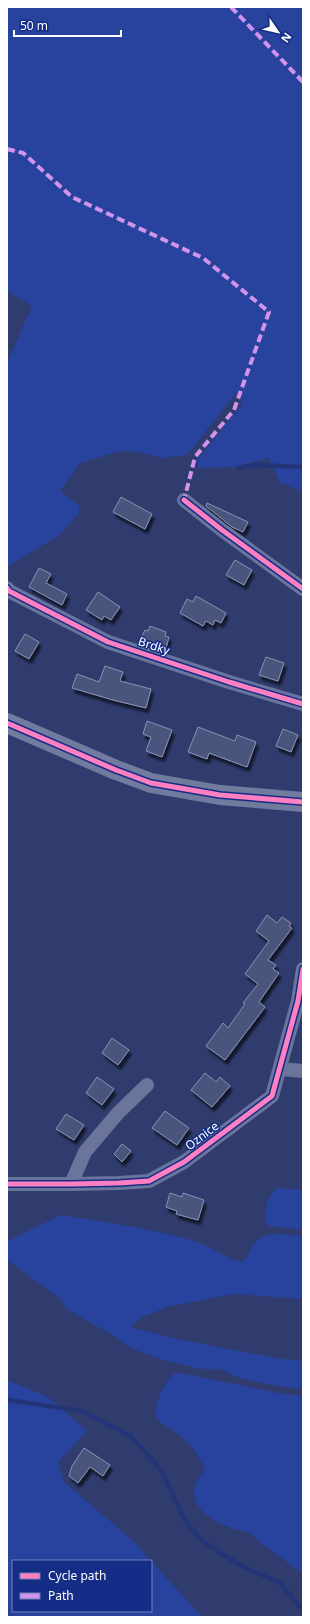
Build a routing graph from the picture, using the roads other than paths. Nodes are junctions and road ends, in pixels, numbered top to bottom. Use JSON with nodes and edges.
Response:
{"nodes":[{"id":1,"x":184,"y":500,"type":"dead end"},
{"id":2,"x":7,"y":588,"type":"edge"},
{"id":3,"x":303,"y":589,"type":"edge"},
{"id":4,"x":303,"y":704,"type":"edge"},
{"id":5,"x":7,"y":723,"type":"edge"},
{"id":6,"x":303,"y":802,"type":"edge"},
{"id":7,"x":303,"y":969,"type":"edge"},
{"id":8,"x":281,"y":1069,"type":"junction"},
{"id":9,"x":303,"y":1071,"type":"edge"},
{"id":10,"x":147,"y":1085,"type":"dead end"},
{"id":11,"x":7,"y":1184,"type":"edge"},
{"id":12,"x":71,"y":1184,"type":"junction"}],
"edges":[{"from":1,"to":3,"type":"street"},
{"from":2,"to":4,"type":"street","name":"Brdky"},
{"from":5,"to":6,"type":"street"},
{"from":7,"to":8,"type":"street","name":"Oznice"},
{"from":8,"to":9,"type":"street"},
{"from":8,"to":12,"type":"street","name":"Oznice"},
{"from":10,"to":12,"type":"street"},
{"from":11,"to":12,"type":"street","name":"Oznice"}]}
